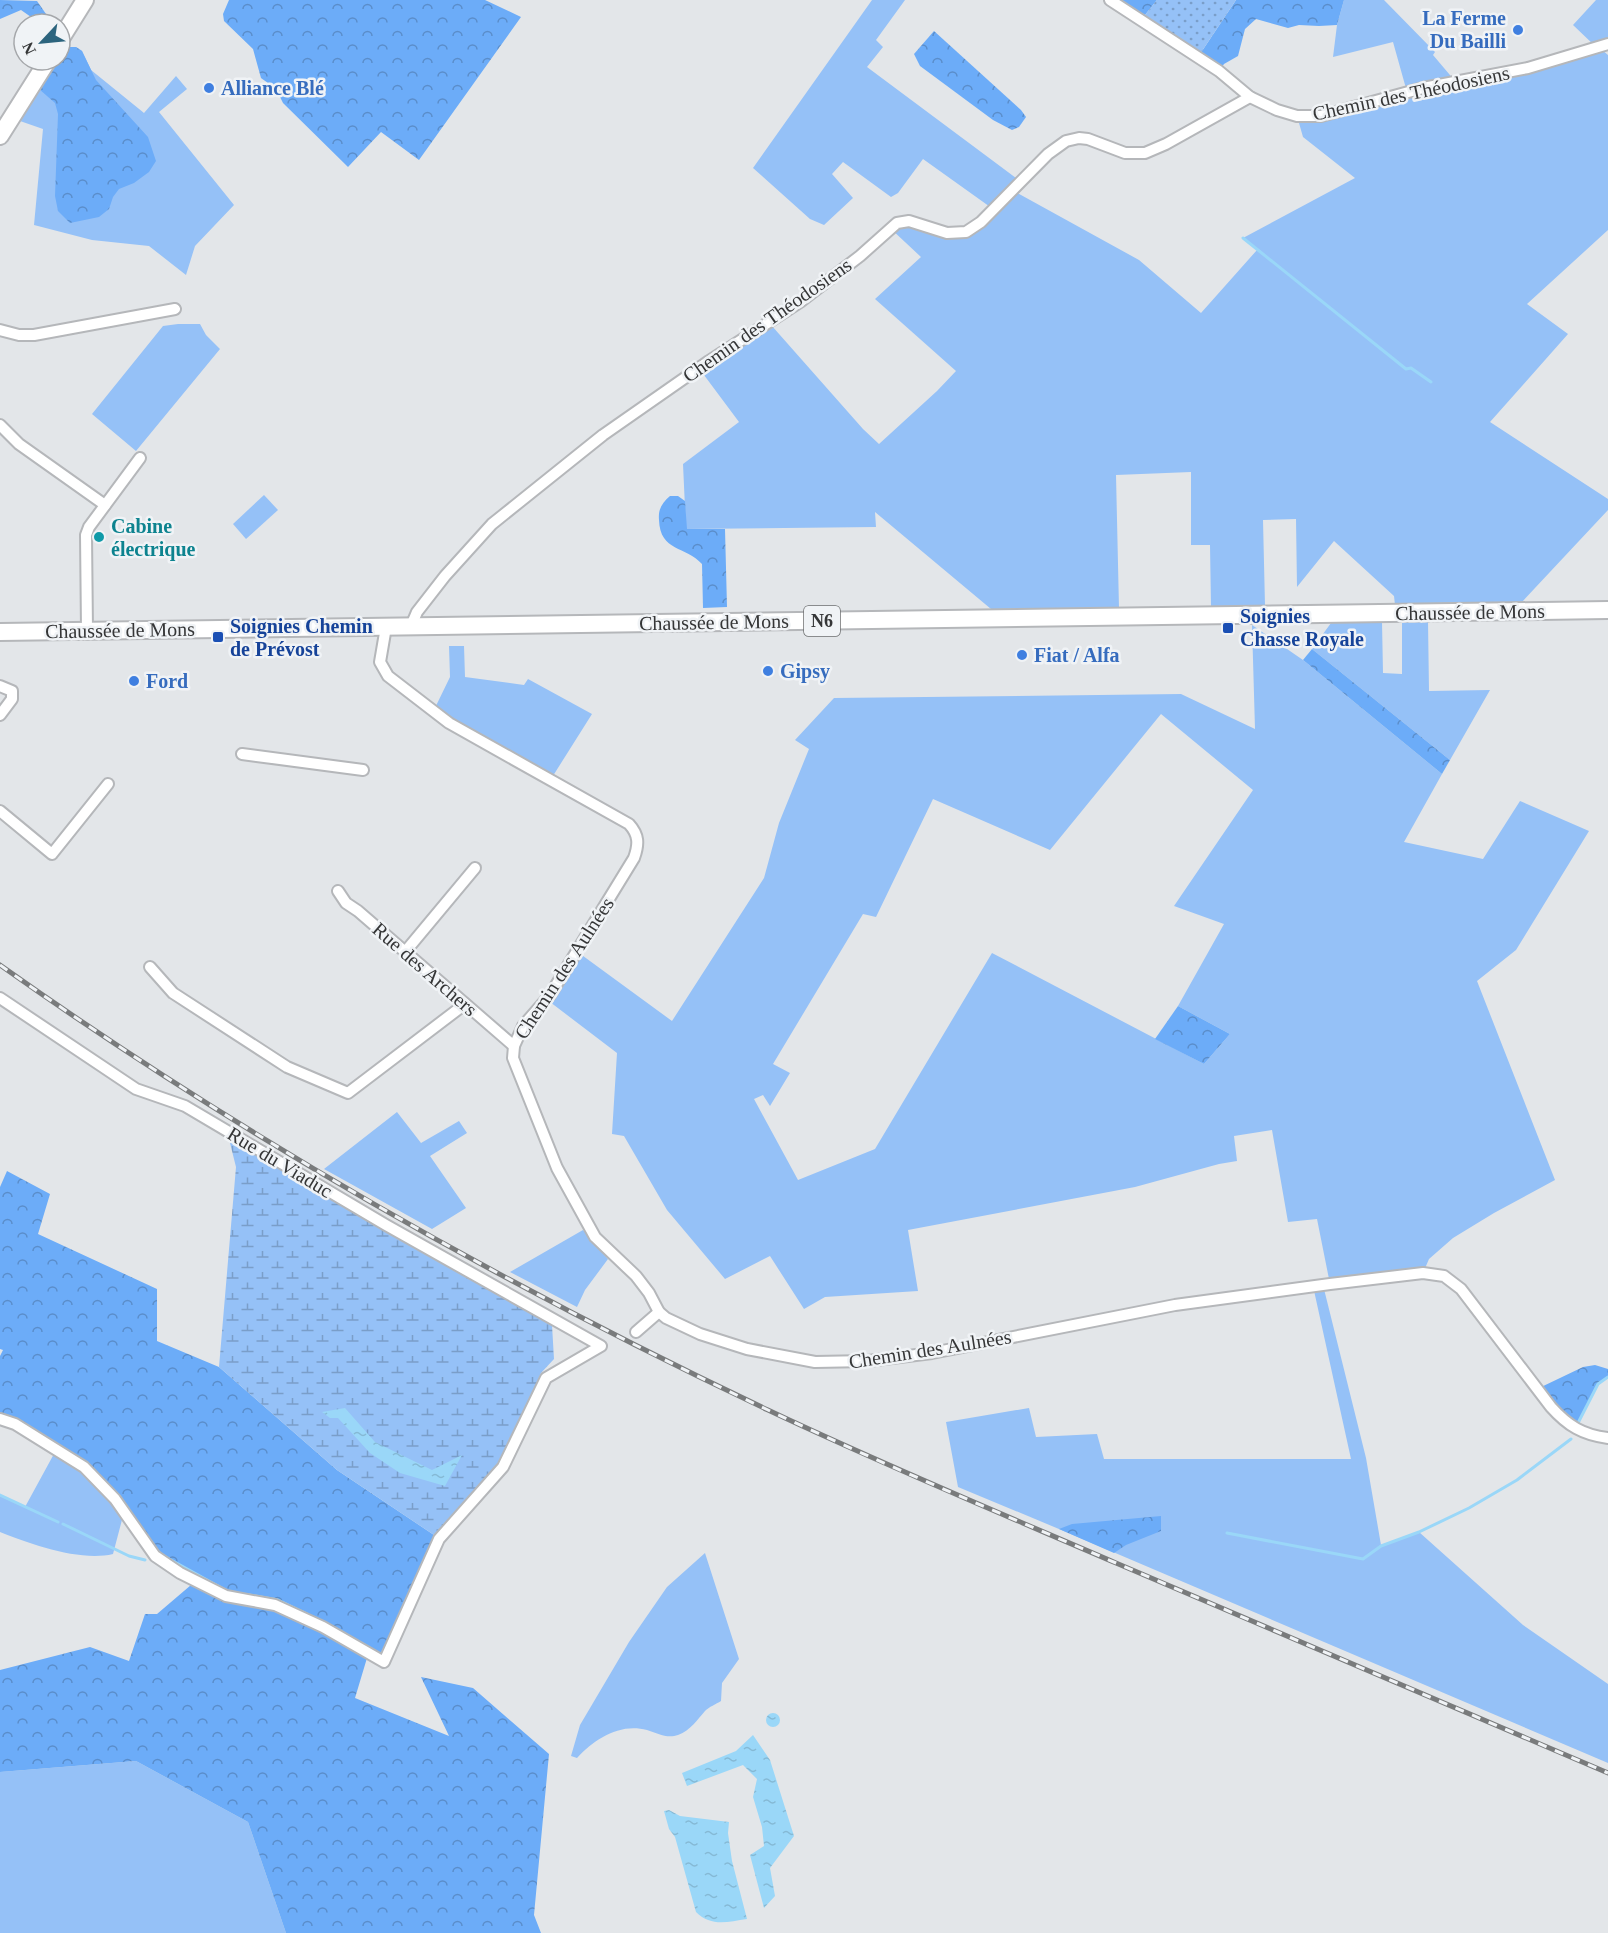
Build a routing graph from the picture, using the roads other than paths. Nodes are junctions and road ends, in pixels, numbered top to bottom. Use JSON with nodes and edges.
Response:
{"nodes":[{"id":1,"x":85,"y":0,"type":"edge"},
{"id":2,"x":1110,"y":0,"type":"edge"},
{"id":3,"x":72,"y":21,"type":"edge"},
{"id":4,"x":1608,"y":44,"type":"edge"},
{"id":5,"x":40,"y":72,"type":"edge"},
{"id":6,"x":1250,"y":97,"type":"junction"},
{"id":7,"x":0,"y":136,"type":"edge"},
{"id":8,"x":175,"y":309,"type":"dead end"},
{"id":9,"x":0,"y":330,"type":"edge"},
{"id":10,"x":0,"y":425,"type":"edge"},
{"id":11,"x":140,"y":458,"type":"dead end"},
{"id":12,"x":105,"y":505,"type":"junction"},
{"id":13,"x":1608,"y":610,"type":"edge"},
{"id":14,"x":411,"y":626,"type":"junction"},
{"id":15,"x":386,"y":627,"type":"junction"},
{"id":16,"x":87,"y":630,"type":"junction"},
{"id":17,"x":0,"y":632,"type":"edge"},
{"id":18,"x":0,"y":686,"type":"edge"},
{"id":19,"x":0,"y":715,"type":"edge"},
{"id":20,"x":242,"y":754,"type":"dead end"},
{"id":21,"x":363,"y":770,"type":"dead end"},
{"id":22,"x":108,"y":784,"type":"dead end"},
{"id":23,"x":3,"y":814,"type":"edge"},
{"id":24,"x":475,"y":868,"type":"dead end"},
{"id":25,"x":338,"y":891,"type":"dead end"},
{"id":26,"x":405,"y":952,"type":"junction"},
{"id":27,"x":150,"y":967,"type":"dead end"},
{"id":28,"x":0,"y":998,"type":"edge"},
{"id":29,"x":465,"y":1004,"type":"junction"},
{"id":30,"x":514,"y":1046,"type":"junction"},
{"id":31,"x":659,"y":1312,"type":"junction"},
{"id":32,"x":636,"y":1332,"type":"dead end"},
{"id":33,"x":0,"y":1419,"type":"edge"},
{"id":34,"x":1608,"y":1438,"type":"edge"}],
"edges":[{"from":1,"to":3,"type":"main road"},
{"from":2,"to":6,"type":"street"},
{"from":4,"to":6,"type":"street","name":"Chemin des Théodosiens"},
{"from":5,"to":7,"type":"main road"},
{"from":6,"to":14,"type":"street","name":"Chemin des Théodosiens"},
{"from":8,"to":9,"type":"street"},
{"from":10,"to":12,"type":"street"},
{"from":11,"to":12,"type":"street"},
{"from":12,"to":16,"type":"street"},
{"from":13,"to":14,"type":"main road","name":"Chaussée de Mons","number":"N6"},
{"from":14,"to":15,"type":"main road","name":"Chaussée de Mons","number":"N6"},
{"from":15,"to":16,"type":"main road","name":"Chaussée de Mons","number":"N6"},
{"from":15,"to":30,"type":"street","name":"Chemin des Aulnées"},
{"from":16,"to":17,"type":"main road","name":"Chaussée de Mons","number":"N6"},
{"from":18,"to":19,"type":"street"},
{"from":20,"to":21,"type":"street"},
{"from":22,"to":23,"type":"street"},
{"from":24,"to":26,"type":"street"},
{"from":25,"to":26,"type":"street","name":"Rue des Archers"},
{"from":26,"to":29,"type":"street","name":"Rue des Archers"},
{"from":27,"to":29,"type":"street"},
{"from":28,"to":33,"type":"street","name":"Rue du Viaduc"},
{"from":29,"to":30,"type":"street","name":"Rue des Archers"},
{"from":30,"to":31,"type":"street","name":"Chemin des Aulnées"},
{"from":31,"to":32,"type":"street"},
{"from":31,"to":34,"type":"street","name":"Chemin des Aulnées"}]}
